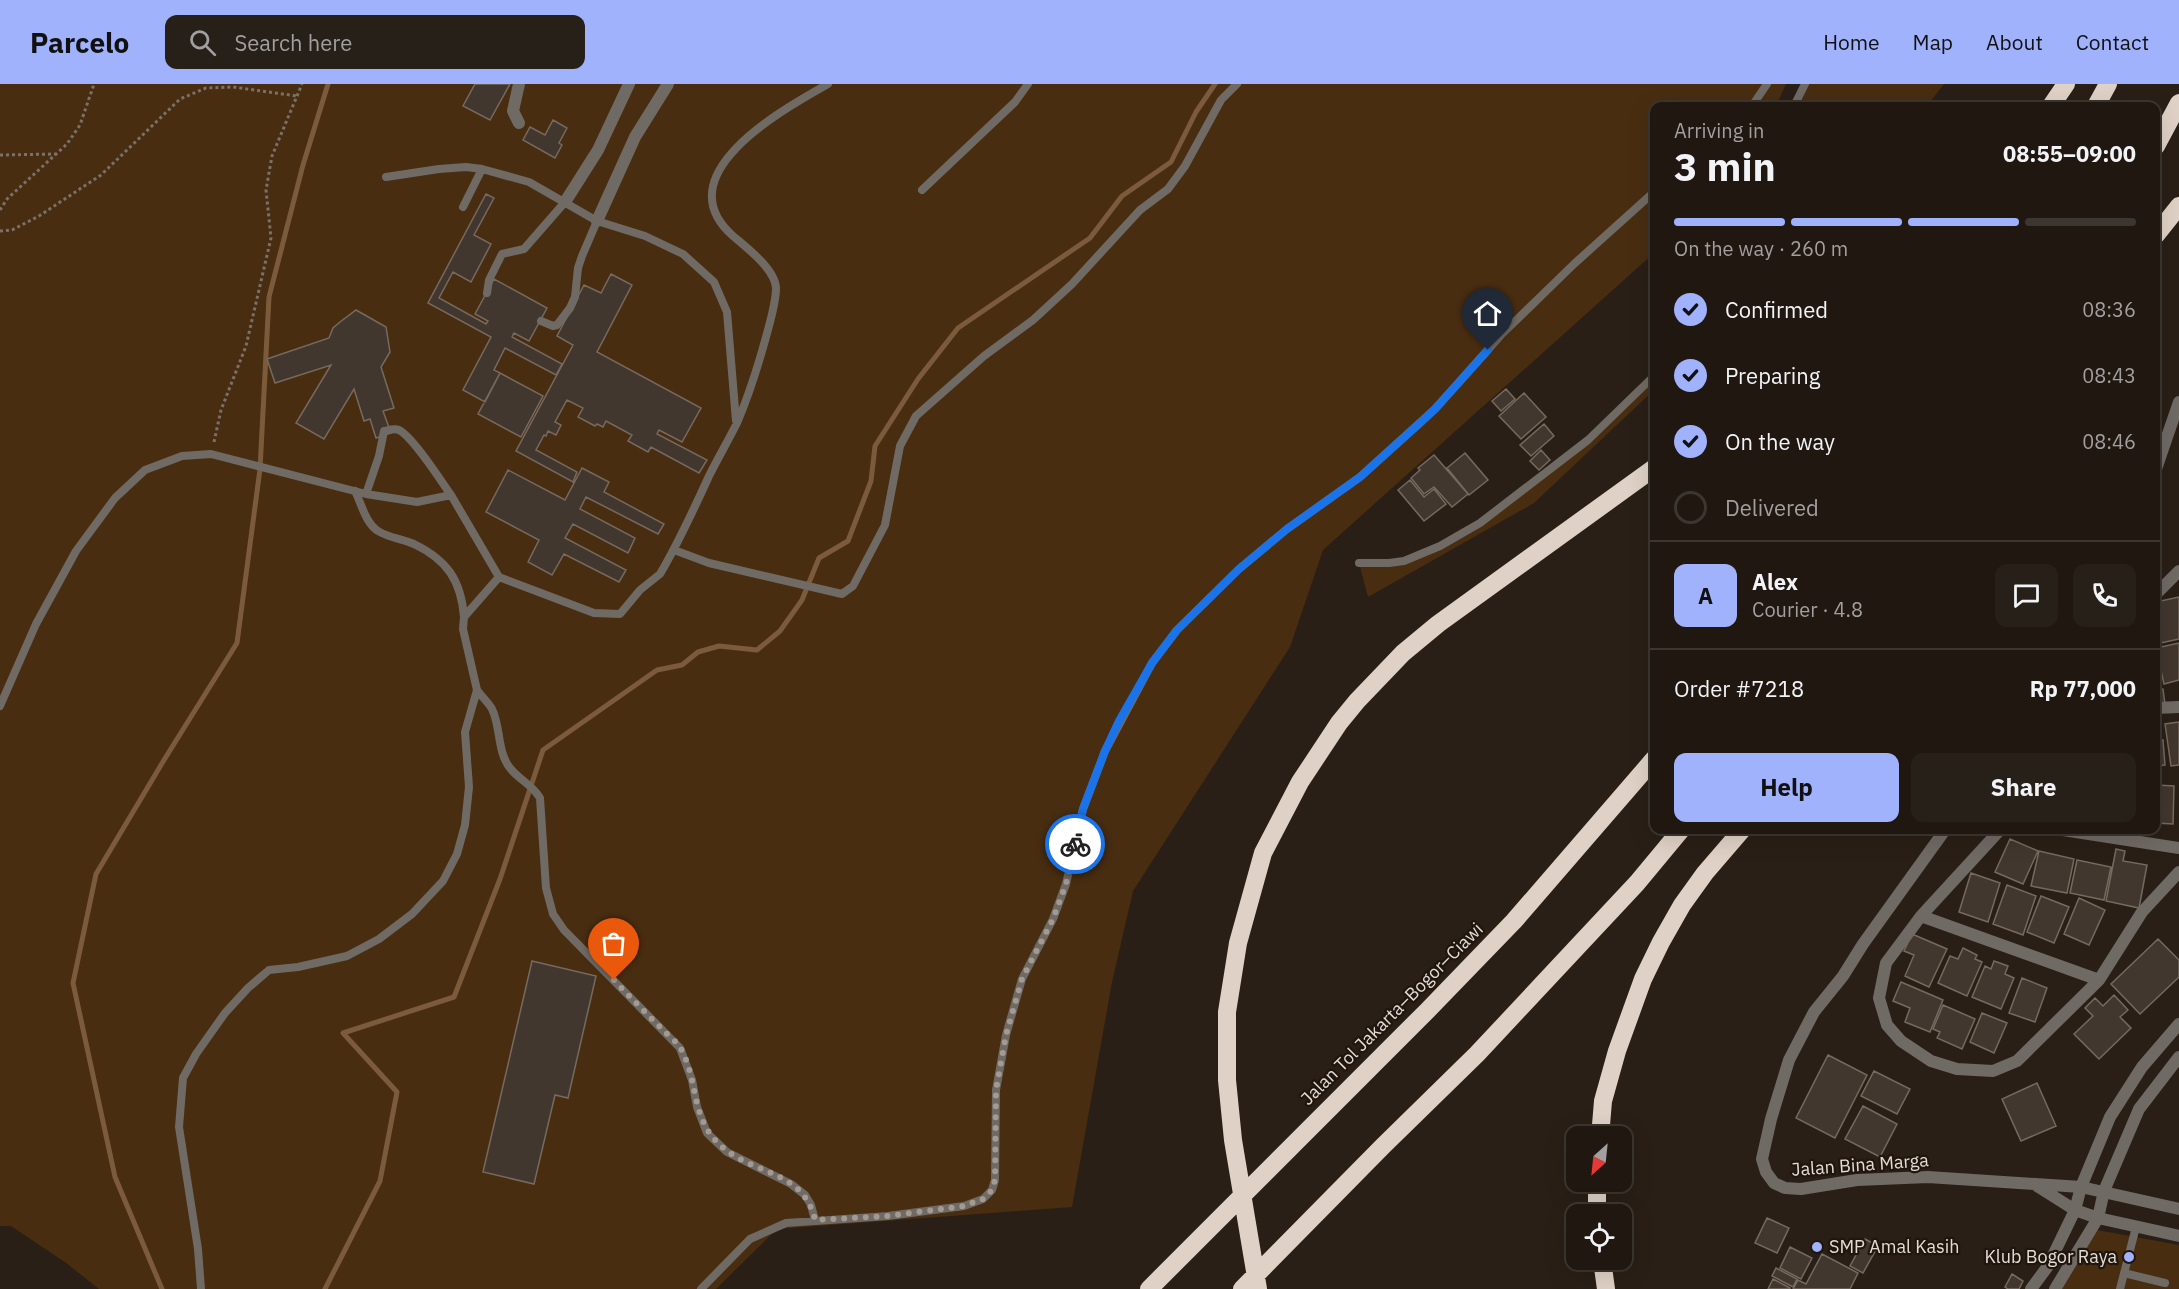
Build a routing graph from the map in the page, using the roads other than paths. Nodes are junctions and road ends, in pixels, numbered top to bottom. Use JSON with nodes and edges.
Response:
{"nodes":[{"id":1,"x":519,"y":84,"type":"edge"},
{"id":2,"x":628,"y":84,"type":"edge"},
{"id":3,"x":668,"y":84,"type":"edge"},
{"id":4,"x":828,"y":84,"type":"edge"},
{"id":5,"x":1028,"y":84,"type":"edge"},
{"id":6,"x":1237,"y":84,"type":"edge"},
{"id":7,"x":1767,"y":84,"type":"edge"},
{"id":8,"x":1805,"y":84,"type":"edge"},
{"id":9,"x":2066,"y":84,"type":"edge"},
{"id":10,"x":2108,"y":84,"type":"edge"},
{"id":11,"x":1755,"y":102,"type":"edge"},
{"id":12,"x":1796,"y":102,"type":"edge"},
{"id":13,"x":2054,"y":102,"type":"edge"},
{"id":14,"x":2098,"y":102,"type":"edge"},
{"id":15,"x":2179,"y":103,"type":"edge"},
{"id":16,"x":519,"y":123,"type":"dead end"},
{"id":17,"x":2160,"y":139,"type":"edge"},
{"id":18,"x":482,"y":169,"type":"junction"},
{"id":19,"x":386,"y":177,"type":"dead end"},
{"id":20,"x":922,"y":190,"type":"dead end"},
{"id":21,"x":1650,"y":196,"type":"edge"},
{"id":22,"x":565,"y":202,"type":"junction"},
{"id":23,"x":2179,"y":206,"type":"edge"},
{"id":24,"x":463,"y":207,"type":"dead end"},
{"id":25,"x":597,"y":221,"type":"junction"},
{"id":26,"x":2160,"y":230,"type":"edge"},
{"id":27,"x":487,"y":293,"type":"dead end"},
{"id":28,"x":541,"y":321,"type":"dead end"},
{"id":29,"x":1650,"y":380,"type":"edge"},
{"id":30,"x":2179,"y":402,"type":"edge"},
{"id":31,"x":736,"y":425,"type":"junction"},
{"id":32,"x":2160,"y":457,"type":"edge"},
{"id":33,"x":1650,"y":471,"type":"edge"},
{"id":34,"x":355,"y":491,"type":"junction"},
{"id":35,"x":366,"y":494,"type":"junction"},
{"id":36,"x":451,"y":495,"type":"junction"},
{"id":37,"x":674,"y":550,"type":"junction"},
{"id":38,"x":1359,"y":563,"type":"dead end"},
{"id":39,"x":2179,"y":571,"type":"edge"},
{"id":40,"x":499,"y":577,"type":"junction"},
{"id":41,"x":2160,"y":590,"type":"edge"},
{"id":42,"x":464,"y":617,"type":"junction"},
{"id":43,"x":477,"y":690,"type":"junction"},
{"id":44,"x":0,"y":706,"type":"edge"},
{"id":45,"x":2179,"y":706,"type":"edge"},
{"id":46,"x":2160,"y":708,"type":"edge"},
{"id":47,"x":1650,"y":764,"type":"edge"},
{"id":48,"x":1678,"y":834,"type":"edge"},
{"id":49,"x":1739,"y":834,"type":"edge"},
{"id":50,"x":1943,"y":834,"type":"edge"},
{"id":51,"x":1996,"y":834,"type":"edge"},
{"id":52,"x":2089,"y":834,"type":"edge"},
{"id":53,"x":2179,"y":848,"type":"edge"},
{"id":54,"x":2179,"y":872,"type":"edge"},
{"id":55,"x":1921,"y":916,"type":"junction"},
{"id":56,"x":2099,"y":980,"type":"junction"},
{"id":57,"x":2179,"y":1024,"type":"edge"},
{"id":58,"x":2179,"y":1057,"type":"edge"},
{"id":59,"x":1601,"y":1126,"type":"edge"},
{"id":60,"x":2034,"y":1184,"type":"junction"},
{"id":61,"x":2081,"y":1187,"type":"junction"},
{"id":62,"x":2104,"y":1191,"type":"junction"},
{"id":63,"x":2075,"y":1209,"type":"junction"},
{"id":64,"x":2179,"y":1209,"type":"edge"},
{"id":65,"x":2098,"y":1218,"type":"junction"},
{"id":66,"x":815,"y":1220,"type":"junction"},
{"id":67,"x":2136,"y":1227,"type":"junction"},
{"id":68,"x":2179,"y":1236,"type":"edge"},
{"id":69,"x":1603,"y":1270,"type":"edge"},
{"id":70,"x":2124,"y":1273,"type":"junction"},
{"id":71,"x":2165,"y":1283,"type":"dead end"},
{"id":72,"x":201,"y":1289,"type":"edge"},
{"id":73,"x":701,"y":1289,"type":"edge"},
{"id":74,"x":1149,"y":1289,"type":"edge"},
{"id":75,"x":1242,"y":1289,"type":"edge"},
{"id":76,"x":1258,"y":1289,"type":"edge"},
{"id":77,"x":1606,"y":1289,"type":"edge"},
{"id":78,"x":2031,"y":1289,"type":"edge"},
{"id":79,"x":2055,"y":1289,"type":"edge"},
{"id":80,"x":2120,"y":1289,"type":"edge"}],
"edges":[{"from":1,"to":16,"type":"street"},
{"from":2,"to":22,"type":"street"},
{"from":3,"to":25,"type":"street"},
{"from":4,"to":31,"type":"lane"},
{"from":5,"to":20,"type":"lane"},
{"from":6,"to":37,"type":"lane"},
{"from":7,"to":11,"type":"lane"},
{"from":8,"to":12,"type":"lane"},
{"from":9,"to":13,"type":"highway"},
{"from":10,"to":14,"type":"highway"},
{"from":15,"to":17,"type":"highway"},
{"from":18,"to":19,"type":"lane"},
{"from":18,"to":22,"type":"lane"},
{"from":18,"to":24,"type":"lane"},
{"from":21,"to":66,"type":"lane"},
{"from":22,"to":25,"type":"lane"},
{"from":22,"to":27,"type":"lane"},
{"from":23,"to":26,"type":"highway"},
{"from":25,"to":28,"type":"lane"},
{"from":25,"to":31,"type":"lane"},
{"from":29,"to":38,"type":"lane"},
{"from":30,"to":32,"type":"street"},
{"from":31,"to":37,"type":"lane"},
{"from":33,"to":76,"type":"highway"},
{"from":34,"to":35,"type":"lane"},
{"from":34,"to":42,"type":"lane"},
{"from":34,"to":44,"type":"lane"},
{"from":35,"to":36,"type":"lane"},
{"from":35,"to":36,"type":"lane"},
{"from":36,"to":40,"type":"lane"},
{"from":37,"to":40,"type":"lane"},
{"from":39,"to":41,"type":"street"},
{"from":40,"to":42,"type":"lane"},
{"from":42,"to":43,"type":"lane"},
{"from":43,"to":66,"type":"lane"},
{"from":43,"to":72,"type":"lane"},
{"from":45,"to":46,"type":"street"},
{"from":47,"to":74,"type":"highway","name":"Jalan Tol Jakarta–Bogor–Ciawi"},
{"from":48,"to":75,"type":"highway"},
{"from":49,"to":59,"type":"highway"},
{"from":50,"to":60,"type":"street","name":"Jalan Bina Marga"},
{"from":51,"to":55,"type":"street"},
{"from":52,"to":53,"type":"street"},
{"from":54,"to":56,"type":"street"},
{"from":55,"to":56,"type":"street"},
{"from":55,"to":56,"type":"street"},
{"from":57,"to":61,"type":"street"},
{"from":58,"to":62,"type":"street"},
{"from":60,"to":61,"type":"street","name":"Jalan Bina Marga"},
{"from":60,"to":63,"type":"street","name":"Jalan Bina Marga"},
{"from":61,"to":62,"type":"street","name":"Jalan Bina Marga"},
{"from":61,"to":63,"type":"street"},
{"from":62,"to":64,"type":"street","name":"Jalan Bina Marga"},
{"from":62,"to":65,"type":"street"},
{"from":63,"to":65,"type":"street","name":"Jalan Bina Marga"},
{"from":63,"to":78,"type":"street"},
{"from":65,"to":67,"type":"street","name":"Jalan Bina Marga"},
{"from":65,"to":79,"type":"street"},
{"from":66,"to":73,"type":"lane"},
{"from":67,"to":68,"type":"street","name":"Jalan Bina Marga"},
{"from":67,"to":70,"type":"lane"},
{"from":69,"to":77,"type":"highway"},
{"from":70,"to":71,"type":"lane"},
{"from":70,"to":80,"type":"lane"}]}
